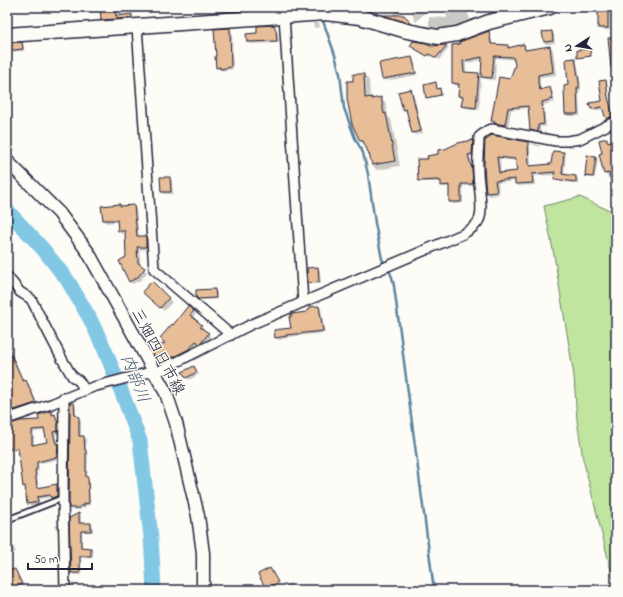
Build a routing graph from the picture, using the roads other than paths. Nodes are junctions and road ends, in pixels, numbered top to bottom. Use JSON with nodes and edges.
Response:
{"nodes":[{"id":1,"x":550,"y":7,"type":"edge"},
{"id":2,"x":284,"y":16,"type":"junction"},
{"id":3,"x":137,"y":27,"type":"junction"},
{"id":4,"x":7,"y":35,"type":"edge"},
{"id":5,"x":616,"y":122,"type":"edge"},
{"id":6,"x":7,"y":162,"type":"edge"},
{"id":7,"x":7,"y":276,"type":"edge"},
{"id":8,"x":303,"y":302,"type":"junction"},
{"id":9,"x":231,"y":335,"type":"junction"},
{"id":10,"x":154,"y":372,"type":"junction"},
{"id":11,"x":89,"y":388,"type":"junction"},
{"id":12,"x":63,"y":398,"type":"junction"},
{"id":13,"x":7,"y":418,"type":"edge"},
{"id":14,"x":63,"y":498,"type":"junction"},
{"id":15,"x":7,"y":520,"type":"edge"},
{"id":16,"x":65,"y":590,"type":"edge"},
{"id":17,"x":203,"y":590,"type":"edge"}],
"edges":[{"from":1,"to":2,"type":"main road"},
{"from":2,"to":3,"type":"main road"},
{"from":2,"to":8,"type":"street"},
{"from":3,"to":4,"type":"main road"},
{"from":3,"to":9,"type":"street"},
{"from":5,"to":8,"type":"street"},
{"from":6,"to":10,"type":"main road","name":"三畑四日市線"},
{"from":7,"to":11,"type":"street"},
{"from":8,"to":9,"type":"street"},
{"from":9,"to":10,"type":"street"},
{"from":10,"to":11,"type":"street"},
{"from":10,"to":17,"type":"main road","name":"三畑四日市線"},
{"from":11,"to":12,"type":"street"},
{"from":12,"to":13,"type":"street"},
{"from":12,"to":14,"type":"street"},
{"from":14,"to":15,"type":"lane"},
{"from":14,"to":16,"type":"street"}]}
